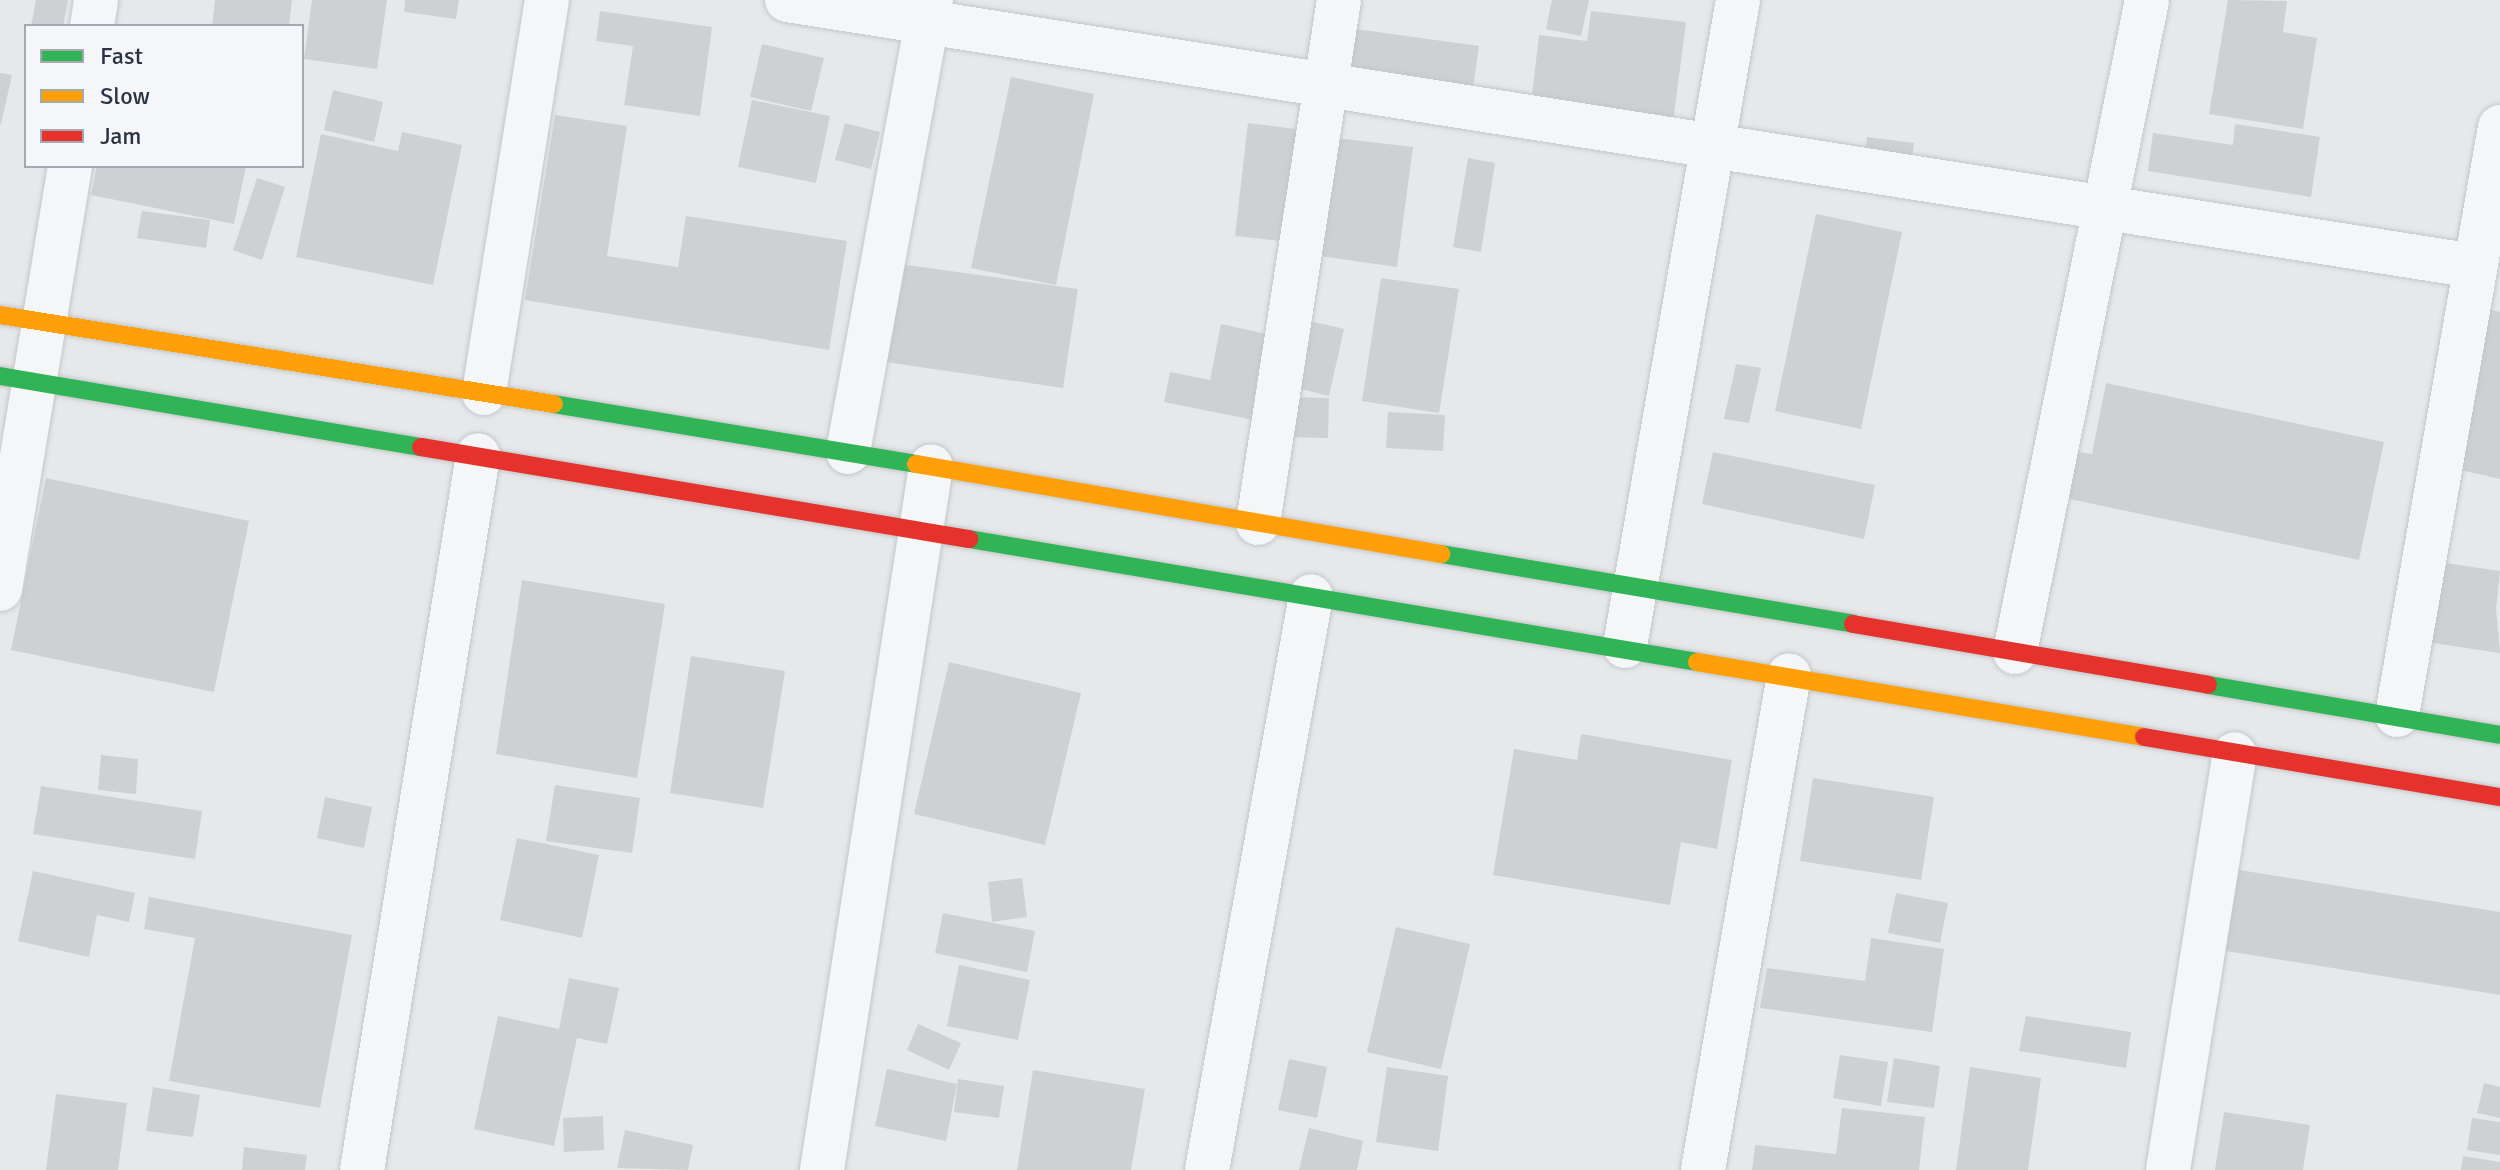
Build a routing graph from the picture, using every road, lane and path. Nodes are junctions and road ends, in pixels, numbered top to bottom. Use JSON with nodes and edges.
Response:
{"nodes":[{"id":1,"x":96,"y":0,"type":"edge"},
{"id":2,"x":547,"y":0,"type":"edge"},
{"id":3,"x":787,"y":0,"type":"edge"},
{"id":4,"x":1339,"y":0,"type":"edge"},
{"id":5,"x":1738,"y":0,"type":"edge"},
{"id":6,"x":2147,"y":0,"type":"edge"},
{"id":7,"x":929,"y":11,"type":"edge"},
{"id":8,"x":92,"y":24,"type":"edge"},
{"id":9,"x":1323,"y":87,"type":"junction"},
{"id":10,"x":2500,"y":127,"type":"edge"},
{"id":11,"x":1713,"y":146,"type":"junction"},
{"id":12,"x":70,"y":168,"type":"edge"},
{"id":13,"x":2105,"y":205,"type":"junction"},
{"id":14,"x":2475,"y":266,"type":"junction"},
{"id":15,"x":0,"y":315,"type":"edge"},
{"id":16,"x":45,"y":323,"type":"junction"},
{"id":17,"x":18,"y":379,"type":"edge"},
{"id":18,"x":484,"y":393,"type":"junction"},
{"id":19,"x":848,"y":452,"type":"junction"},
{"id":20,"x":478,"y":455,"type":"junction"},
{"id":21,"x":931,"y":466,"type":"junction"},
{"id":22,"x":1258,"y":523,"type":"junction"},
{"id":23,"x":924,"y":528,"type":"junction"},
{"id":24,"x":0,"y":589,"type":"edge"},
{"id":25,"x":1636,"y":589,"type":"junction"},
{"id":26,"x":1311,"y":596,"type":"junction"},
{"id":27,"x":1625,"y":646,"type":"junction"},
{"id":28,"x":2015,"y":652,"type":"junction"},
{"id":29,"x":1789,"y":675,"type":"junction"},
{"id":30,"x":2397,"y":715,"type":"junction"},
{"id":31,"x":2500,"y":735,"type":"edge"},
{"id":32,"x":2235,"y":754,"type":"junction"},
{"id":33,"x":2500,"y":797,"type":"edge"},
{"id":34,"x":362,"y":1170,"type":"edge"},
{"id":35,"x":822,"y":1170,"type":"edge"},
{"id":36,"x":1207,"y":1170,"type":"edge"},
{"id":37,"x":1703,"y":1170,"type":"edge"},
{"id":38,"x":2168,"y":1170,"type":"edge"}],
"edges":[{"from":1,"to":8,"type":"street"},
{"from":2,"to":18,"type":"street"},
{"from":3,"to":7,"type":"street"},
{"from":4,"to":9,"type":"street"},
{"from":5,"to":11,"type":"street"},
{"from":6,"to":13,"type":"street"},
{"from":7,"to":9,"type":"street"},
{"from":7,"to":19,"type":"street"},
{"from":9,"to":11,"type":"street"},
{"from":9,"to":22,"type":"street"},
{"from":10,"to":14,"type":"street"},
{"from":11,"to":13,"type":"street"},
{"from":11,"to":25,"type":"street"},
{"from":12,"to":16,"type":"street"},
{"from":13,"to":14,"type":"street"},
{"from":13,"to":28,"type":"street"},
{"from":14,"to":30,"type":"street"},
{"from":15,"to":16,"type":"main road"},
{"from":16,"to":17,"type":"street"},
{"from":16,"to":18,"type":"main road"},
{"from":17,"to":20,"type":"main road"},
{"from":17,"to":24,"type":"street"},
{"from":18,"to":19,"type":"main road"},
{"from":19,"to":21,"type":"main road"},
{"from":20,"to":23,"type":"main road"},
{"from":20,"to":34,"type":"street"},
{"from":21,"to":22,"type":"main road"},
{"from":21,"to":23,"type":"street"},
{"from":22,"to":25,"type":"main road"},
{"from":23,"to":26,"type":"main road"},
{"from":23,"to":35,"type":"street"},
{"from":25,"to":27,"type":"street"},
{"from":25,"to":28,"type":"main road"},
{"from":26,"to":27,"type":"main road"},
{"from":26,"to":36,"type":"street"},
{"from":27,"to":29,"type":"main road"},
{"from":28,"to":30,"type":"main road"},
{"from":29,"to":32,"type":"main road"},
{"from":29,"to":37,"type":"street"},
{"from":30,"to":31,"type":"main road"},
{"from":32,"to":33,"type":"main road"},
{"from":32,"to":38,"type":"street"}]}
